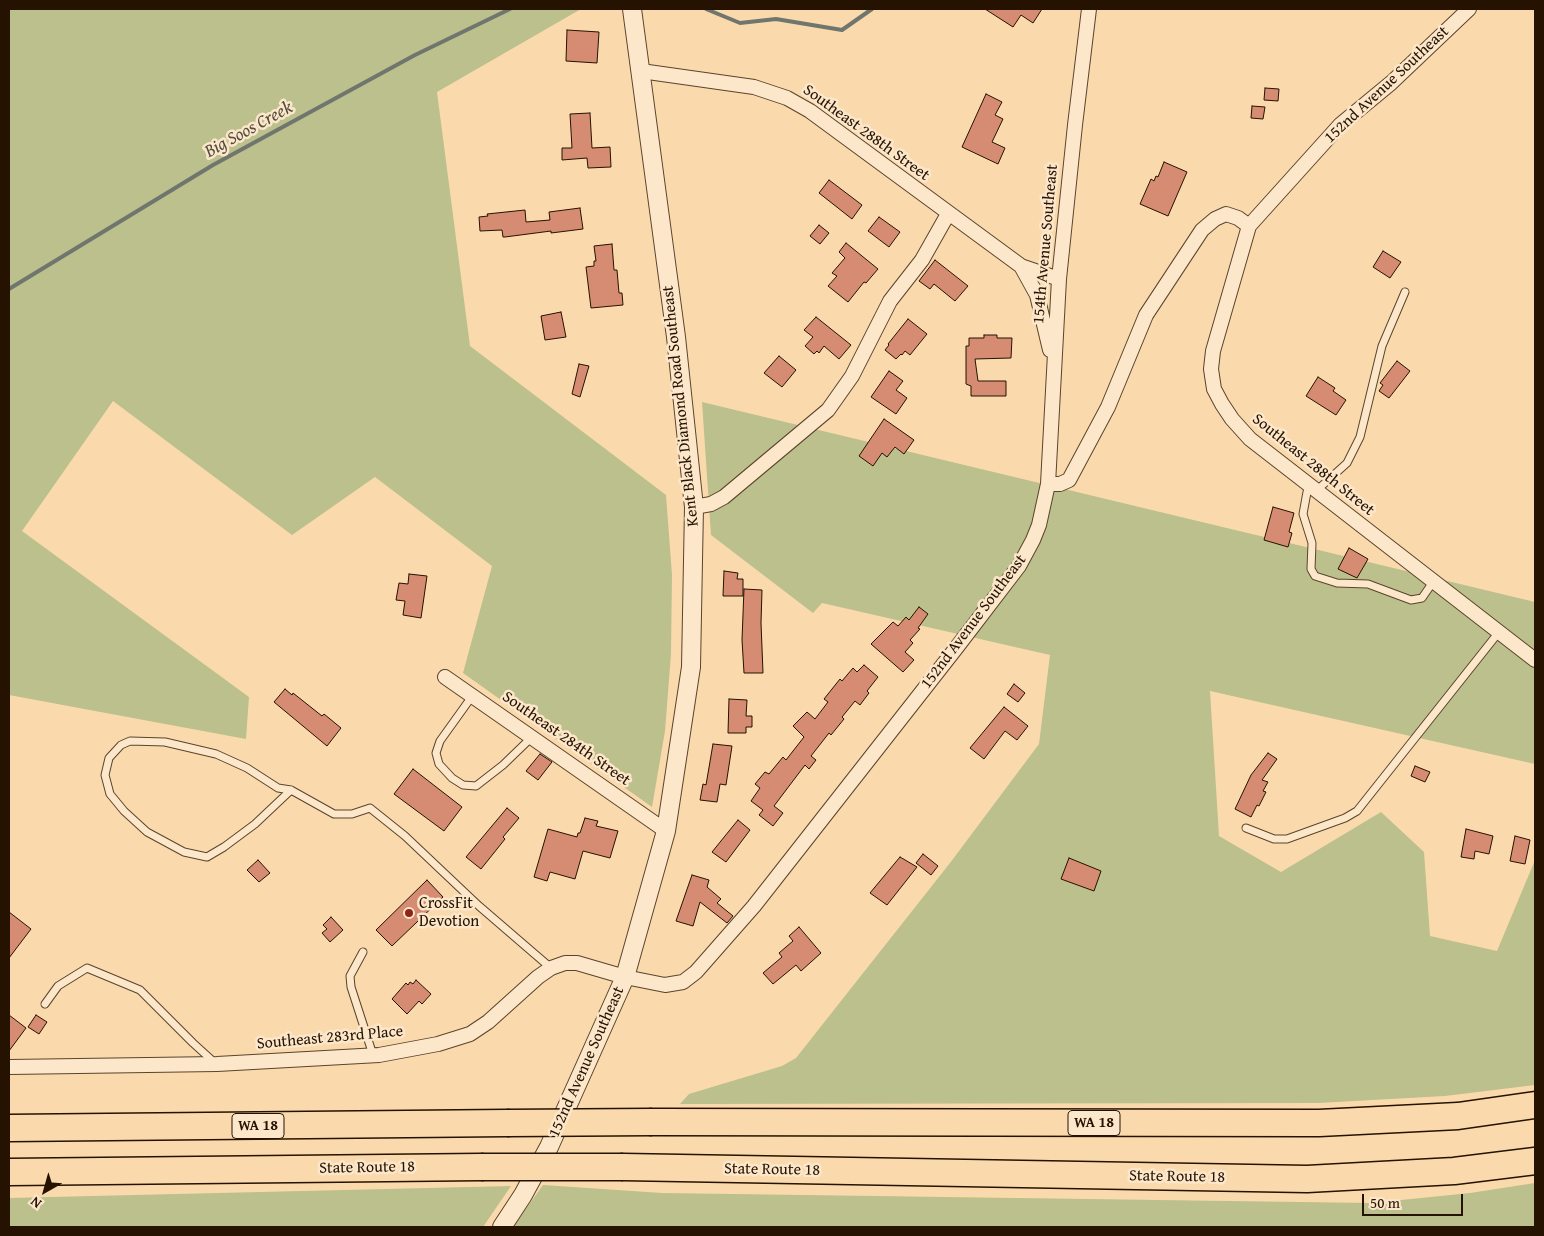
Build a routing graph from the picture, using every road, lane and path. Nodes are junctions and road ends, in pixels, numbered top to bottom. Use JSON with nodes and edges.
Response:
{"nodes":[{"id":1,"x":632,"y":9,"type":"edge"},
{"id":2,"x":1089,"y":9,"type":"edge"},
{"id":3,"x":1469,"y":9,"type":"edge"},
{"id":4,"x":641,"y":71,"type":"junction"},
{"id":5,"x":948,"y":214,"type":"junction"},
{"id":6,"x":1249,"y":226,"type":"junction"},
{"id":7,"x":1021,"y":266,"type":"junction"},
{"id":8,"x":1059,"y":279,"type":"junction"},
{"id":9,"x":1405,"y":292,"type":"dead end"},
{"id":10,"x":1054,"y":362,"type":"junction"},
{"id":11,"x":1048,"y":484,"type":"junction"},
{"id":12,"x":1313,"y":489,"type":"junction"},
{"id":13,"x":694,"y":508,"type":"junction"},
{"id":14,"x":1433,"y":582,"type":"junction"},
{"id":15,"x":1499,"y":632,"type":"junction"},
{"id":16,"x":1535,"y":660,"type":"edge"},
{"id":17,"x":445,"y":677,"type":"dead end"},
{"id":18,"x":473,"y":695,"type":"junction"},
{"id":19,"x":532,"y":737,"type":"junction"},
{"id":20,"x":291,"y":790,"type":"junction"},
{"id":21,"x":1246,"y":828,"type":"dead end"},
{"id":22,"x":666,"y":831,"type":"junction"},
{"id":23,"x":363,"y":952,"type":"dead end"},
{"id":24,"x":551,"y":968,"type":"junction"},
{"id":25,"x":625,"y":977,"type":"junction"},
{"id":26,"x":44,"y":1004,"type":"dead end"},
{"id":27,"x":373,"y":1055,"type":"junction"},
{"id":28,"x":218,"y":1064,"type":"junction"},
{"id":29,"x":9,"y":1067,"type":"edge"},
{"id":30,"x":1535,"y":1105,"type":"edge"},
{"id":31,"x":9,"y":1128,"type":"edge"},
{"id":32,"x":1535,"y":1161,"type":"edge"},
{"id":33,"x":9,"y":1172,"type":"edge"},
{"id":34,"x":502,"y":1227,"type":"edge"}],
"edges":[{"from":1,"to":4,"type":"street","name":"Kent Black Diamond Road Southeast"},
{"from":2,"to":8,"type":"street","name":"154th Avenue Southeast"},
{"from":3,"to":6,"type":"street","name":"152nd Avenue Southeast"},
{"from":4,"to":5,"type":"street","name":"Southeast 288th Street"},
{"from":4,"to":13,"type":"street","name":"Kent Black Diamond Road Southeast"},
{"from":5,"to":7,"type":"street","name":"Southeast 288th Street"},
{"from":5,"to":13,"type":"street"},
{"from":6,"to":11,"type":"street"},
{"from":6,"to":12,"type":"street","name":"Southeast 288th Street"},
{"from":7,"to":8,"type":"street","name":"Southeast 288th Street"},
{"from":7,"to":10,"type":"street","name":"Southeast 288th Street"},
{"from":8,"to":10,"type":"street","name":"154th Avenue Southeast"},
{"from":9,"to":12,"type":"lane"},
{"from":10,"to":11,"type":"street","name":"154th Avenue Southeast"},
{"from":11,"to":25,"type":"street","name":"152nd Avenue Southeast"},
{"from":12,"to":14,"type":"street","name":"Southeast 288th Street"},
{"from":12,"to":14,"type":"lane"},
{"from":13,"to":22,"type":"street","name":"Kent Black Diamond Road Southeast"},
{"from":14,"to":15,"type":"street","name":"Southeast 288th Street"},
{"from":15,"to":16,"type":"street","name":"Southeast 288th Street"},
{"from":15,"to":21,"type":"lane"},
{"from":17,"to":18,"type":"street","name":"Southeast 284th Street"},
{"from":18,"to":19,"type":"street","name":"Southeast 284th Street"},
{"from":18,"to":19,"type":"lane"},
{"from":19,"to":22,"type":"street","name":"Southeast 284th Street"},
{"from":20,"to":20,"type":"lane"},
{"from":20,"to":24,"type":"lane"},
{"from":22,"to":25,"type":"street","name":"Kent Black Diamond Road Southeast"},
{"from":23,"to":27,"type":"lane"},
{"from":24,"to":25,"type":"street","name":"Southeast 283rd Place"},
{"from":24,"to":27,"type":"street","name":"Southeast 283rd Place"},
{"from":25,"to":34,"type":"street","name":"152nd Avenue Southeast"},
{"from":26,"to":28,"type":"lane"},
{"from":27,"to":28,"type":"street","name":"Southeast 283rd Place"},
{"from":28,"to":29,"type":"street","name":"Southeast 283rd Place"},
{"from":30,"to":31,"type":"highway","number":"WA 18","bridge":true},
{"from":32,"to":33,"type":"highway","name":"State Route 18","bridge":true}]}
